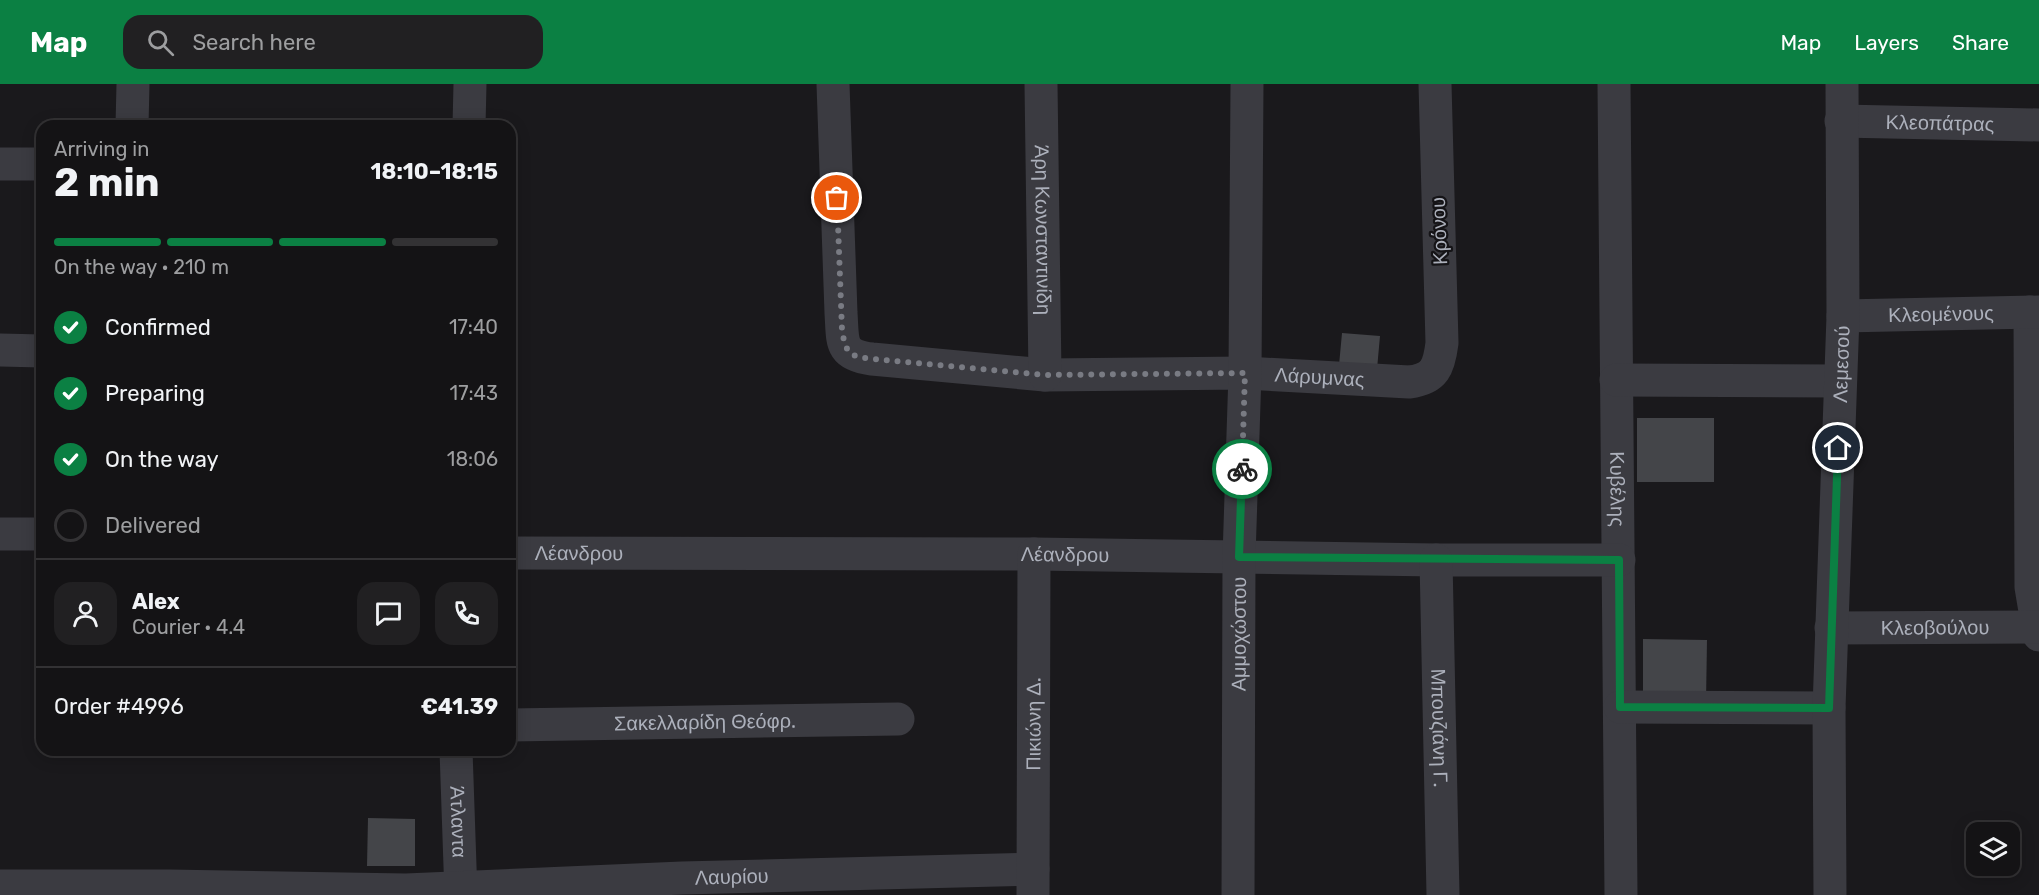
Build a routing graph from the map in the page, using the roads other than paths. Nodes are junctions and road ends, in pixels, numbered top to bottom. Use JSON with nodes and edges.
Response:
{"nodes":[{"id":1,"x":133,"y":84,"type":"edge"},
{"id":2,"x":470,"y":84,"type":"edge"},
{"id":3,"x":833,"y":84,"type":"edge"},
{"id":4,"x":1041,"y":84,"type":"edge"},
{"id":5,"x":1247,"y":84,"type":"edge"},
{"id":6,"x":1435,"y":84,"type":"edge"},
{"id":7,"x":1614,"y":84,"type":"edge"},
{"id":8,"x":1842,"y":84,"type":"edge"},
{"id":9,"x":132,"y":120,"type":"edge"},
{"id":10,"x":469,"y":120,"type":"edge"},
{"id":11,"x":1841,"y":121,"type":"junction"},
{"id":12,"x":2039,"y":125,"type":"edge"},
{"id":13,"x":0,"y":164,"type":"edge"},
{"id":14,"x":36,"y":164,"type":"edge"},
{"id":15,"x":2034,"y":312,"type":"edge"},
{"id":16,"x":1843,"y":316,"type":"junction"},
{"id":17,"x":0,"y":350,"type":"edge"},
{"id":18,"x":36,"y":351,"type":"edge"},
{"id":19,"x":1245,"y":373,"type":"junction"},
{"id":20,"x":1045,"y":375,"type":"junction"},
{"id":21,"x":1431,"y":375,"type":"joint"},
{"id":22,"x":1616,"y":380,"type":"junction"},
{"id":23,"x":1840,"y":381,"type":"junction"},
{"id":24,"x":0,"y":534,"type":"edge"},
{"id":25,"x":36,"y":534,"type":"edge"},
{"id":26,"x":516,"y":553,"type":"edge"},
{"id":27,"x":1034,"y":554,"type":"junction"},
{"id":28,"x":1239,"y":557,"type":"junction"},
{"id":29,"x":1436,"y":560,"type":"junction"},
{"id":30,"x":1619,"y":560,"type":"junction"},
{"id":31,"x":1831,"y":628,"type":"junction"},
{"id":32,"x":2038,"y":630,"type":"edge"},
{"id":33,"x":1620,"y":707,"type":"junction"},
{"id":34,"x":1829,"y":708,"type":"junction"},
{"id":35,"x":898,"y":719,"type":"dead end"},
{"id":36,"x":516,"y":725,"type":"edge"},
{"id":37,"x":456,"y":756,"type":"edge"},
{"id":38,"x":1033,"y":882,"type":"edge"},
{"id":39,"x":0,"y":886,"type":"edge"},
{"id":40,"x":461,"y":891,"type":"edge"},
{"id":41,"x":1238,"y":895,"type":"edge"},
{"id":42,"x":1443,"y":895,"type":"edge"},
{"id":43,"x":1621,"y":895,"type":"edge"},
{"id":44,"x":1830,"y":895,"type":"edge"}],
"edges":[{"from":1,"to":9,"type":"street"},
{"from":2,"to":10,"type":"street"},
{"from":3,"to":20,"type":"street","name":"Λάρυμνας"},
{"from":4,"to":20,"type":"street","name":"Άρη Κωνσταντινίδη"},
{"from":5,"to":19,"type":"street","name":"Αμμοχώστου"},
{"from":6,"to":21,"type":"street","name":"Κρόνου"},
{"from":7,"to":22,"type":"street","name":"Κυβέλης"},
{"from":8,"to":11,"type":"street","name":"Λεμεσού"},
{"from":11,"to":12,"type":"street","name":"Κλεοπάτρας"},
{"from":11,"to":16,"type":"street","name":"Λεμεσού"},
{"from":13,"to":14,"type":"street"},
{"from":15,"to":16,"type":"street","name":"Κλεομένους"},
{"from":15,"to":32,"type":"street"},
{"from":16,"to":23,"type":"street","name":"Λεμεσού"},
{"from":17,"to":18,"type":"street"},
{"from":19,"to":20,"type":"street","name":"Λάρυμνας"},
{"from":19,"to":21,"type":"street","name":"Λάρυμνας"},
{"from":19,"to":28,"type":"street","name":"Αμμοχώστου"},
{"from":22,"to":23,"type":"street"},
{"from":22,"to":30,"type":"street","name":"Κυβέλης"},
{"from":23,"to":31,"type":"street","name":"Λεμεσού"},
{"from":24,"to":25,"type":"street"},
{"from":26,"to":27,"type":"street","name":"Λέανδρου"},
{"from":27,"to":28,"type":"street","name":"Λέανδρου"},
{"from":27,"to":38,"type":"street","name":"Πικιώνη Δ."},
{"from":28,"to":29,"type":"street","name":"Λέανδρου"},
{"from":28,"to":41,"type":"street","name":"Αμμοχώστου"},
{"from":29,"to":30,"type":"street","name":"Λέανδρου"},
{"from":29,"to":42,"type":"street","name":"Μπουζιάνη Γ."},
{"from":30,"to":33,"type":"street","name":"Κυβέλης"},
{"from":31,"to":32,"type":"street","name":"Κλεοβούλου"},
{"from":31,"to":34,"type":"street","name":"Λεμεσού"},
{"from":33,"to":34,"type":"street"},
{"from":33,"to":43,"type":"street","name":"Κυβέλης"},
{"from":34,"to":44,"type":"street","name":"Λεμεσού"},
{"from":35,"to":36,"type":"street","name":"Σακελλαρίδη Θεόφρ."},
{"from":37,"to":40,"type":"street","name":"Άτλαντα"},
{"from":38,"to":40,"type":"street","name":"Λαυρίου"},
{"from":39,"to":40,"type":"street","name":"Λαυρίου"}]}
